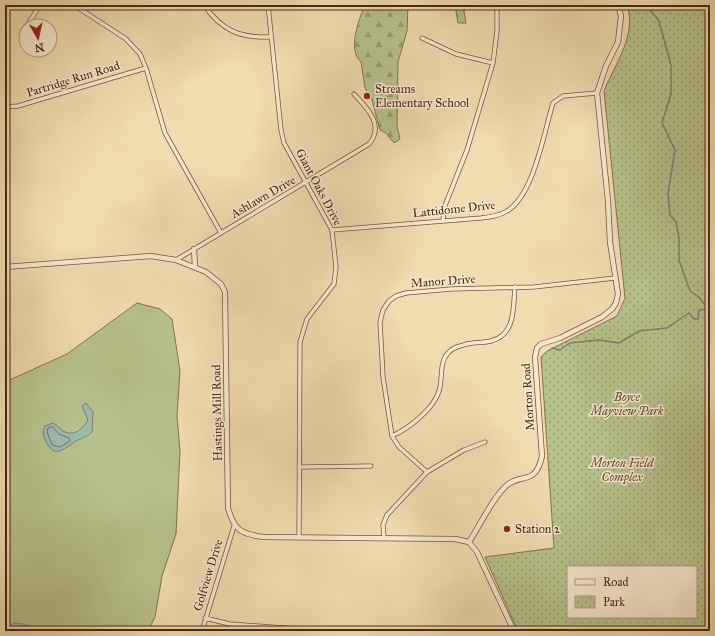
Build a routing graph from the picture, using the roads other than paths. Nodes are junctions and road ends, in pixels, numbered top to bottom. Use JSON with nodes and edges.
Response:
{"nodes":[{"id":1,"x":40,"y":5,"type":"edge"},
{"id":2,"x":74,"y":5,"type":"edge"},
{"id":3,"x":204,"y":5,"type":"edge"},
{"id":4,"x":268,"y":5,"type":"edge"},
{"id":5,"x":496,"y":5,"type":"edge"},
{"id":6,"x":618,"y":5,"type":"edge"},
{"id":7,"x":32,"y":18,"type":"edge"},
{"id":8,"x":271,"y":37,"type":"junction"},
{"id":9,"x":422,"y":38,"type":"dead end"},
{"id":10,"x":493,"y":63,"type":"junction"},
{"id":11,"x":146,"y":68,"type":"junction"},
{"id":12,"x":597,"y":93,"type":"junction"},
{"id":13,"x":354,"y":94,"type":"dead end"},
{"id":14,"x":5,"y":107,"type":"edge"},
{"id":15,"x":306,"y":184,"type":"junction"},
{"id":16,"x":443,"y":221,"type":"junction"},
{"id":17,"x":332,"y":230,"type":"junction"},
{"id":18,"x":221,"y":232,"type":"junction"},
{"id":19,"x":194,"y":249,"type":"junction"},
{"id":20,"x":176,"y":260,"type":"junction"},
{"id":21,"x":5,"y":267,"type":"edge"},
{"id":22,"x":195,"y":267,"type":"junction"},
{"id":23,"x":615,"y":278,"type":"junction"},
{"id":24,"x":515,"y":287,"type":"junction"},
{"id":25,"x":392,"y":436,"type":"junction"},
{"id":26,"x":485,"y":442,"type":"dead end"},
{"id":27,"x":372,"y":466,"type":"dead end"},
{"id":28,"x":300,"y":467,"type":"junction"},
{"id":29,"x":426,"y":472,"type":"junction"},
{"id":30,"x":234,"y":526,"type":"junction"},
{"id":31,"x":299,"y":538,"type":"junction"},
{"id":32,"x":384,"y":538,"type":"junction"},
{"id":33,"x":470,"y":542,"type":"junction"},
{"id":34,"x":205,"y":618,"type":"junction"},
{"id":35,"x":202,"y":631,"type":"edge"},
{"id":36,"x":326,"y":631,"type":"edge"},
{"id":37,"x":514,"y":631,"type":"edge"}],
"edges":[{"from":1,"to":7,"type":"street"},
{"from":2,"to":11,"type":"street"},
{"from":3,"to":8,"type":"street"},
{"from":4,"to":8,"type":"street","name":"Giant Oaks Drive"},
{"from":5,"to":10,"type":"street"},
{"from":6,"to":12,"type":"street","name":"Morton Road"},
{"from":8,"to":15,"type":"street","name":"Giant Oaks Drive"},
{"from":9,"to":10,"type":"street"},
{"from":10,"to":16,"type":"street"},
{"from":11,"to":14,"type":"street","name":"Partridge Run Road"},
{"from":11,"to":18,"type":"street"},
{"from":12,"to":16,"type":"street","name":"Lattidome Drive"},
{"from":12,"to":23,"type":"street","name":"Morton Road"},
{"from":13,"to":15,"type":"street","name":"Ashlawn Drive"},
{"from":15,"to":17,"type":"street","name":"Giant Oaks Drive"},
{"from":15,"to":18,"type":"street","name":"Ashlawn Drive"},
{"from":16,"to":17,"type":"street","name":"Lattidome Drive"},
{"from":17,"to":28,"type":"street","name":"Giant Oaks Drive"},
{"from":18,"to":19,"type":"street","name":"Ashlawn Drive"},
{"from":19,"to":20,"type":"street","name":"Ashlawn Drive"},
{"from":19,"to":22,"type":"street"},
{"from":20,"to":21,"type":"street","name":"Hastings Mill Road"},
{"from":20,"to":22,"type":"street","name":"Hastings Mill Road"},
{"from":22,"to":30,"type":"street","name":"Hastings Mill Road"},
{"from":23,"to":24,"type":"street","name":"Manor Drive"},
{"from":23,"to":33,"type":"street","name":"Morton Road"},
{"from":24,"to":25,"type":"street"},
{"from":24,"to":25,"type":"street","name":"Manor Drive"},
{"from":25,"to":29,"type":"street","name":"Manor Drive"},
{"from":26,"to":29,"type":"street"},
{"from":27,"to":28,"type":"street"},
{"from":28,"to":31,"type":"street","name":"Giant Oaks Drive"},
{"from":29,"to":32,"type":"street"},
{"from":30,"to":31,"type":"street"},
{"from":30,"to":34,"type":"street","name":"Golfview Drive"},
{"from":31,"to":32,"type":"street"},
{"from":32,"to":33,"type":"street"},
{"from":33,"to":37,"type":"street"},
{"from":34,"to":35,"type":"street","name":"Golfview Drive"},
{"from":34,"to":36,"type":"street"}]}
